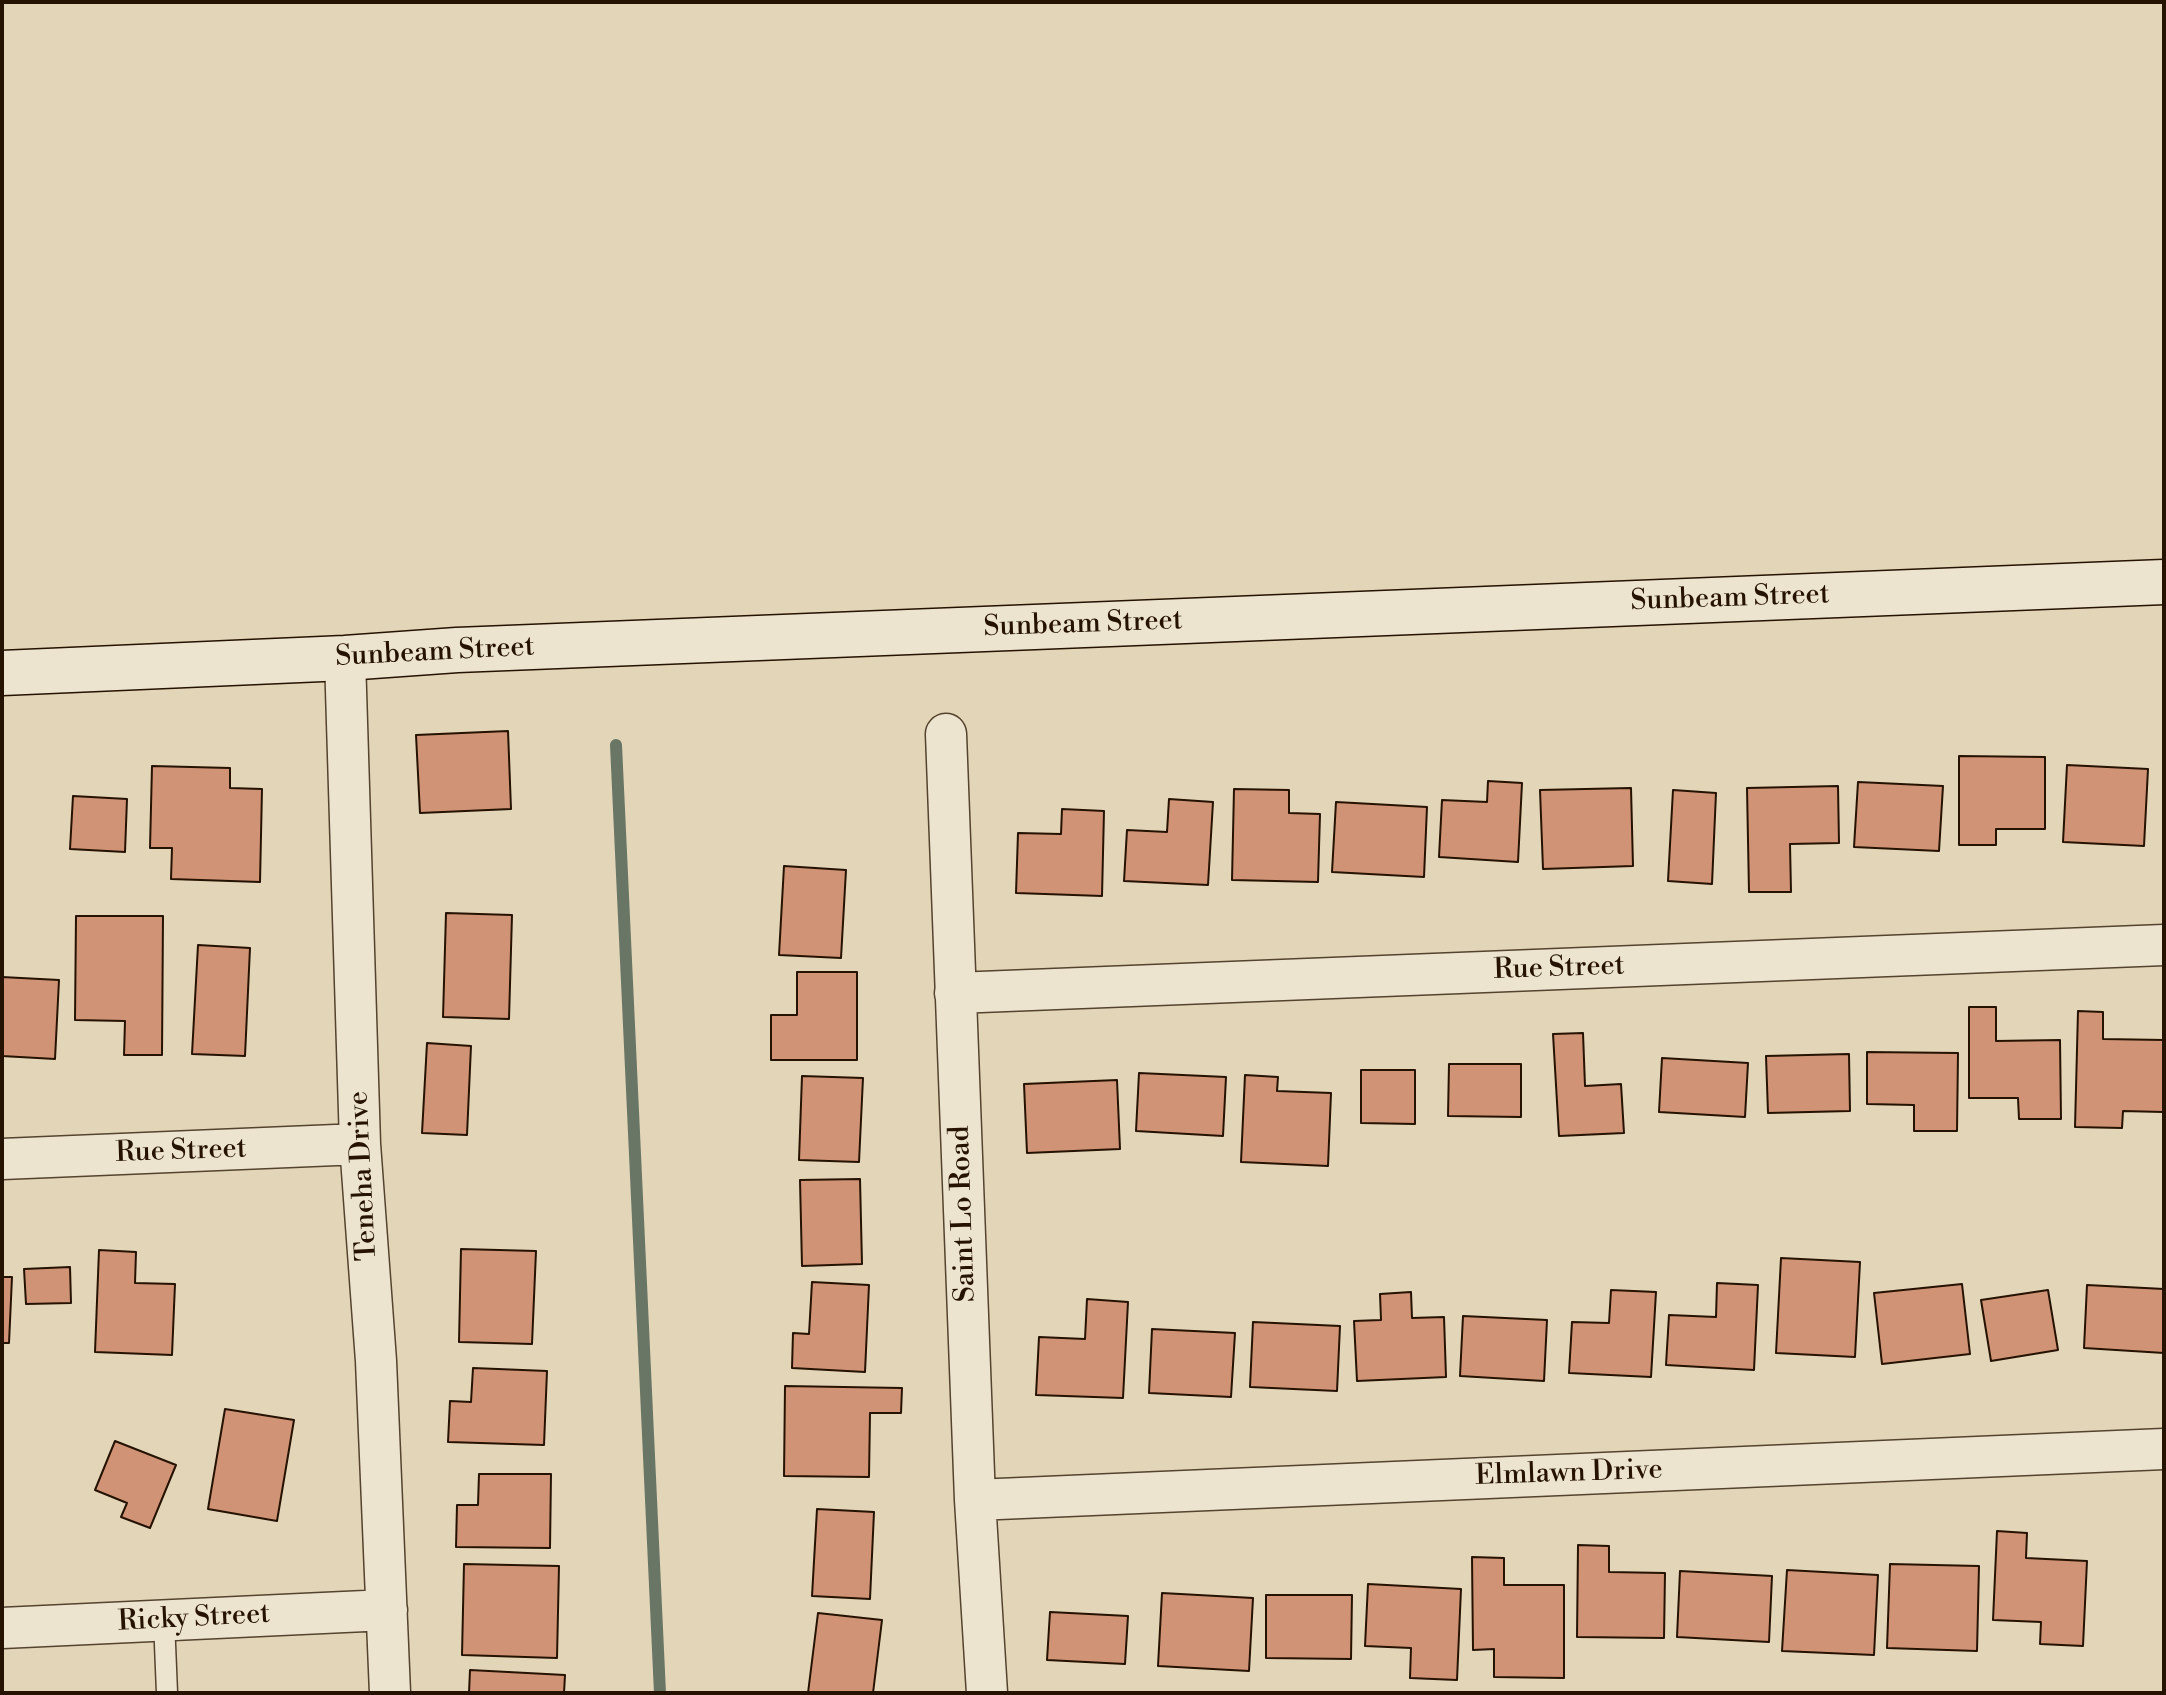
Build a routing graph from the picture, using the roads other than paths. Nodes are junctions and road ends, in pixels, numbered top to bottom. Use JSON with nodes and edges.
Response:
{"nodes":[{"id":1,"x":2164,"y":582,"type":"edge"},
{"id":2,"x":345,"y":658,"type":"junction"},
{"id":3,"x":2,"y":673,"type":"edge"},
{"id":4,"x":946,"y":734,"type":"dead end"},
{"id":5,"x":2164,"y":945,"type":"edge"},
{"id":6,"x":955,"y":993,"type":"junction"},
{"id":7,"x":360,"y":1144,"type":"junction"},
{"id":8,"x":2,"y":1159,"type":"edge"},
{"id":9,"x":2164,"y":1449,"type":"edge"},
{"id":10,"x":975,"y":1500,"type":"junction"},
{"id":11,"x":387,"y":1610,"type":"junction"},
{"id":12,"x":164,"y":1620,"type":"junction"},
{"id":13,"x":2,"y":1628,"type":"edge"},
{"id":14,"x":167,"y":1693,"type":"edge"},
{"id":15,"x":390,"y":1693,"type":"edge"},
{"id":16,"x":987,"y":1693,"type":"edge"}],
"edges":[{"from":1,"to":2,"type":"street","name":"Sunbeam Street"},
{"from":2,"to":3,"type":"street","name":"Sunbeam Street"},
{"from":2,"to":7,"type":"street","name":"Teneha Drive"},
{"from":4,"to":6,"type":"street","name":"Saint Lo Road"},
{"from":5,"to":6,"type":"street","name":"Rue Street"},
{"from":6,"to":10,"type":"street","name":"Saint Lo Road"},
{"from":7,"to":8,"type":"street","name":"Rue Street"},
{"from":7,"to":11,"type":"street","name":"Teneha Drive"},
{"from":9,"to":10,"type":"street","name":"Elmlawn Drive"},
{"from":10,"to":16,"type":"street","name":"Saint Lo Road"},
{"from":11,"to":12,"type":"street","name":"Ricky Street"},
{"from":11,"to":15,"type":"street","name":"Teneha Drive"},
{"from":12,"to":13,"type":"street","name":"Ricky Street"},
{"from":12,"to":14,"type":"lane"}]}
